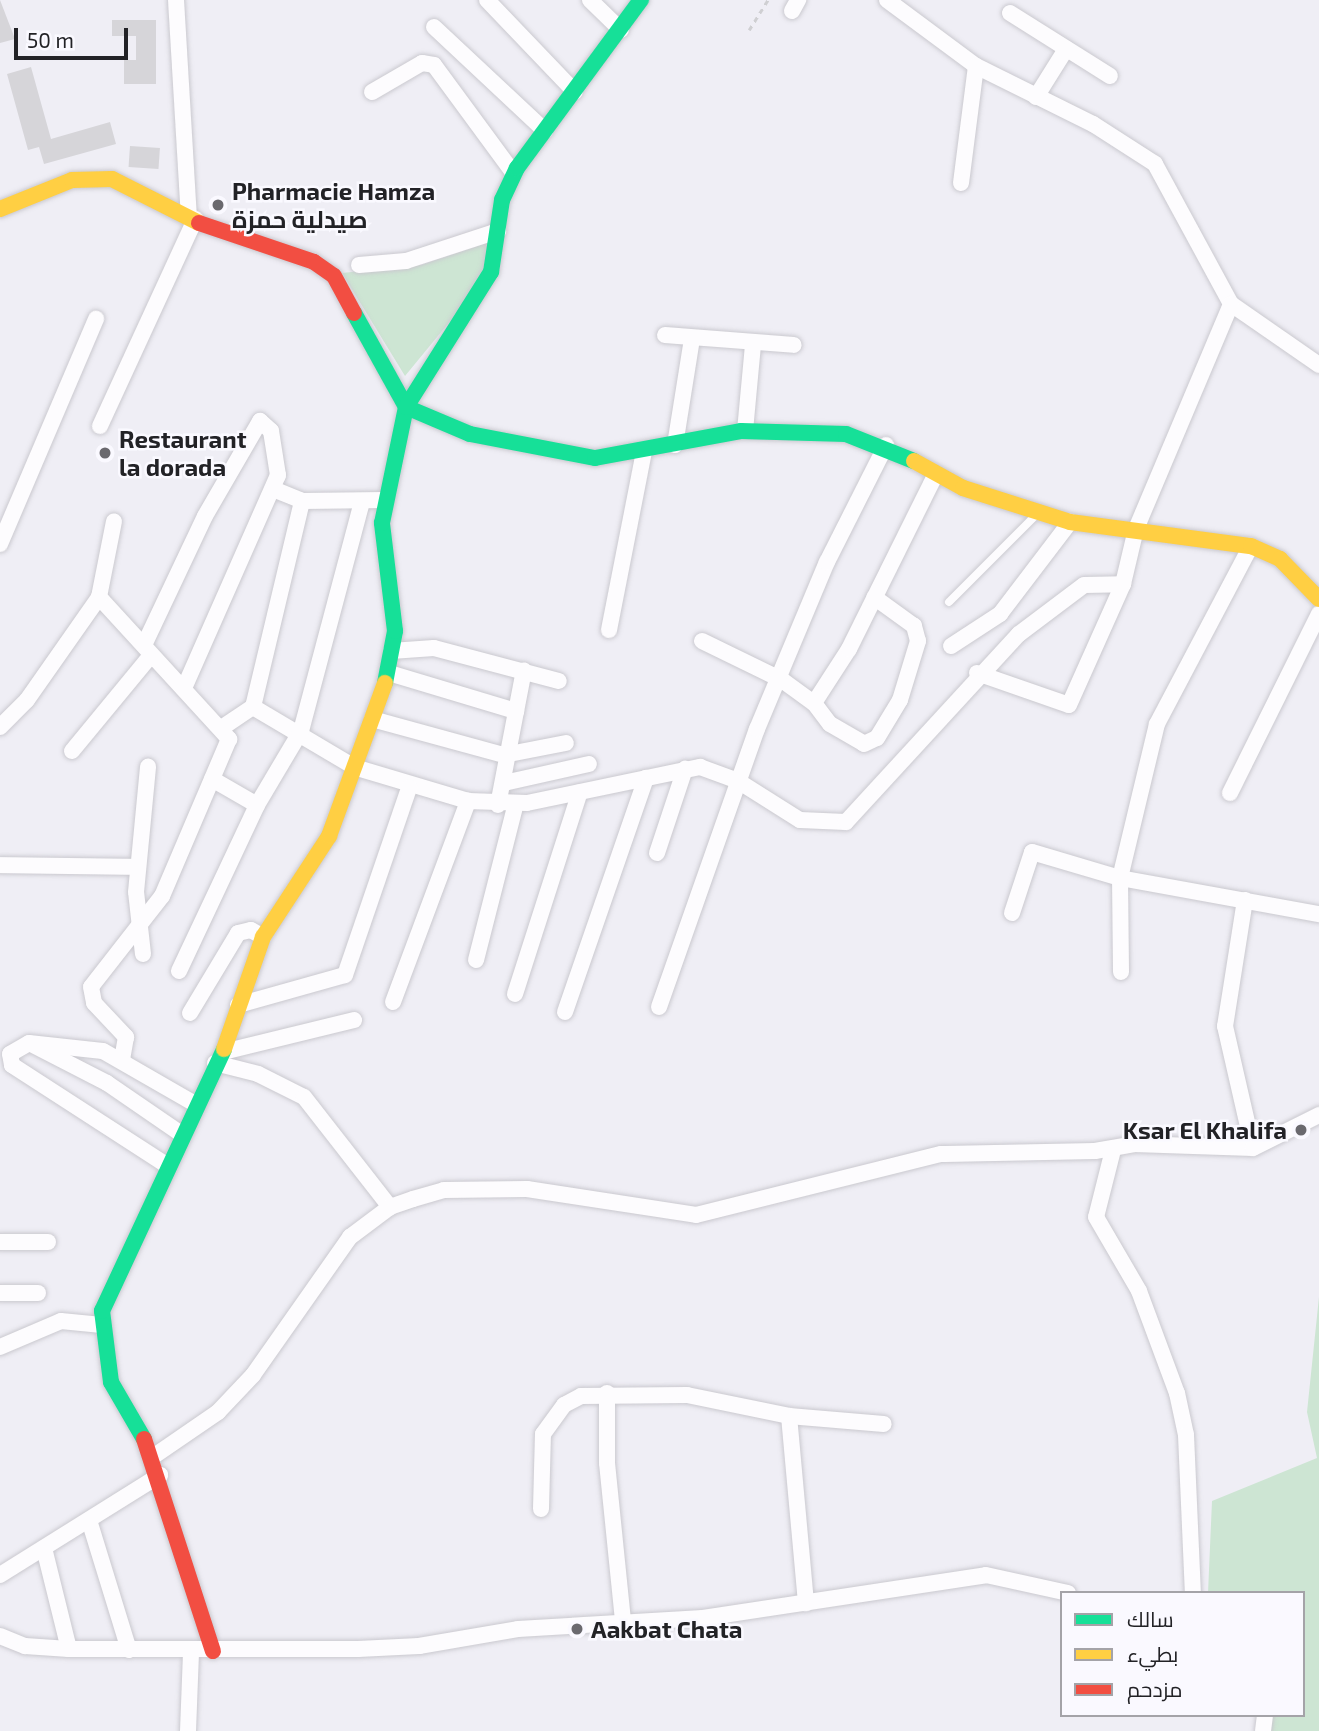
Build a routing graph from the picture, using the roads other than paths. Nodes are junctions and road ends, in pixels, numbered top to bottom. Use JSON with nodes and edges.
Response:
{"nodes":[{"id":1,"x":176,"y":0,"type":"edge"},
{"id":2,"x":487,"y":0,"type":"edge"},
{"id":3,"x":590,"y":0,"type":"edge"},
{"id":4,"x":641,"y":0,"type":"edge"},
{"id":5,"x":887,"y":0,"type":"edge"},
{"id":6,"x":1010,"y":13,"type":"dead end"},
{"id":7,"x":434,"y":27,"type":"dead end"},
{"id":8,"x":621,"y":30,"type":"junction"},
{"id":9,"x":1066,"y":49,"type":"junction"},
{"id":10,"x":976,"y":66,"type":"junction"},
{"id":11,"x":1110,"y":76,"type":"dead end"},
{"id":12,"x":372,"y":92,"type":"dead end"},
{"id":13,"x":575,"y":92,"type":"junction"},
{"id":14,"x":1036,"y":97,"type":"junction"},
{"id":15,"x":545,"y":131,"type":"junction"},
{"id":16,"x":514,"y":174,"type":"junction"},
{"id":17,"x":961,"y":183,"type":"dead end"},
{"id":18,"x":0,"y":209,"type":"edge"},
{"id":19,"x":192,"y":217,"type":"junction"},
{"id":20,"x":498,"y":231,"type":"junction"},
{"id":21,"x":359,"y":265,"type":"dead end"},
{"id":22,"x":1231,"y":304,"type":"junction"},
{"id":23,"x":96,"y":319,"type":"dead end"},
{"id":24,"x":666,"y":335,"type":"dead end"},
{"id":25,"x":692,"y":339,"type":"junction"},
{"id":26,"x":753,"y":344,"type":"junction"},
{"id":27,"x":794,"y":345,"type":"dead end"},
{"id":28,"x":1319,"y":365,"type":"edge"},
{"id":29,"x":406,"y":407,"type":"junction"},
{"id":30,"x":100,"y":426,"type":"dead end"},
{"id":31,"x":745,"y":431,"type":"junction"},
{"id":32,"x":675,"y":445,"type":"junction"},
{"id":33,"x":886,"y":445,"type":"junction"},
{"id":34,"x":644,"y":452,"type":"junction"},
{"id":35,"x":936,"y":474,"type":"junction"},
{"id":36,"x":273,"y":489,"type":"junction"},
{"id":37,"x":384,"y":500,"type":"junction"},
{"id":38,"x":302,"y":501,"type":"junction"},
{"id":39,"x":362,"y":501,"type":"junction"},
{"id":40,"x":7,"y":512,"type":"edge"},
{"id":41,"x":1038,"y":513,"type":"junction"},
{"id":42,"x":114,"y":521,"type":"dead end"},
{"id":43,"x":1070,"y":522,"type":"junction"},
{"id":44,"x":1136,"y":529,"type":"junction"},
{"id":45,"x":0,"y":544,"type":"edge"},
{"id":46,"x":1251,"y":546,"type":"junction"},
{"id":47,"x":1123,"y":584,"type":"junction"},
{"id":48,"x":1318,"y":594,"type":"edge"},
{"id":49,"x":99,"y":597,"type":"junction"},
{"id":50,"x":874,"y":597,"type":"junction"},
{"id":51,"x":949,"y":602,"type":"dead end"},
{"id":52,"x":1319,"y":614,"type":"edge"},
{"id":53,"x":609,"y":630,"type":"dead end"},
{"id":54,"x":702,"y":641,"type":"dead end"},
{"id":55,"x":951,"y":646,"type":"dead end"},
{"id":56,"x":148,"y":649,"type":"junction"},
{"id":57,"x":391,"y":651,"type":"junction"},
{"id":58,"x":524,"y":670,"type":"junction"},
{"id":59,"x":389,"y":673,"type":"junction"},
{"id":60,"x":977,"y":673,"type":"junction"},
{"id":61,"x":559,"y":681,"type":"dead end"},
{"id":62,"x":782,"y":681,"type":"junction"},
{"id":63,"x":184,"y":688,"type":"junction"},
{"id":64,"x":814,"y":703,"type":"junction"},
{"id":65,"x":253,"y":707,"type":"junction"},
{"id":66,"x":516,"y":711,"type":"junction"},
{"id":67,"x":372,"y":719,"type":"junction"},
{"id":68,"x":0,"y":727,"type":"edge"},
{"id":69,"x":223,"y":727,"type":"junction"},
{"id":70,"x":301,"y":731,"type":"junction"},
{"id":71,"x":566,"y":743,"type":"dead end"},
{"id":72,"x":72,"y":751,"type":"dead end"},
{"id":73,"x":504,"y":755,"type":"junction"},
{"id":74,"x":589,"y":764,"type":"dead end"},
{"id":75,"x":148,"y":767,"type":"dead end"},
{"id":76,"x":354,"y":767,"type":"junction"},
{"id":77,"x":685,"y":769,"type":"junction"},
{"id":78,"x":646,"y":778,"type":"junction"},
{"id":79,"x":212,"y":779,"type":"junction"},
{"id":80,"x":738,"y":781,"type":"junction"},
{"id":81,"x":504,"y":783,"type":"junction"},
{"id":82,"x":409,"y":788,"type":"junction"},
{"id":83,"x":580,"y":792,"type":"junction"},
{"id":84,"x":1230,"y":793,"type":"dead end"},
{"id":85,"x":468,"y":801,"type":"junction"},
{"id":86,"x":516,"y":803,"type":"junction"},
{"id":87,"x":257,"y":805,"type":"junction"},
{"id":88,"x":498,"y":805,"type":"junction"},
{"id":89,"x":657,"y":853,"type":"dead end"},
{"id":90,"x":0,"y":864,"type":"edge"},
{"id":91,"x":137,"y":867,"type":"junction"},
{"id":92,"x":1120,"y":878,"type":"junction"},
{"id":93,"x":1245,"y":900,"type":"junction"},
{"id":94,"x":1012,"y":913,"type":"dead end"},
{"id":95,"x":1319,"y":914,"type":"edge"},
{"id":96,"x":137,"y":930,"type":"junction"},
{"id":97,"x":263,"y":937,"type":"junction"},
{"id":98,"x":143,"y":954,"type":"dead end"},
{"id":99,"x":477,"y":960,"type":"dead end"},
{"id":100,"x":179,"y":971,"type":"dead end"},
{"id":101,"x":1121,"y":972,"type":"dead end"},
{"id":102,"x":515,"y":994,"type":"dead end"},
{"id":103,"x":393,"y":1002,"type":"dead end"},
{"id":104,"x":238,"y":1004,"type":"junction"},
{"id":105,"x":659,"y":1007,"type":"dead end"},
{"id":106,"x":565,"y":1012,"type":"dead end"},
{"id":107,"x":190,"y":1013,"type":"dead end"},
{"id":108,"x":354,"y":1020,"type":"dead end"},
{"id":109,"x":29,"y":1043,"type":"junction"},
{"id":110,"x":219,"y":1058,"type":"junction"},
{"id":111,"x":122,"y":1060,"type":"junction"},
{"id":112,"x":197,"y":1105,"type":"junction"},
{"id":113,"x":1319,"y":1115,"type":"edge"},
{"id":114,"x":184,"y":1136,"type":"junction"},
{"id":115,"x":1253,"y":1148,"type":"junction"},
{"id":116,"x":1112,"y":1150,"type":"junction"},
{"id":117,"x":169,"y":1166,"type":"junction"},
{"id":118,"x":390,"y":1207,"type":"junction"},
{"id":119,"x":0,"y":1242,"type":"edge"},
{"id":120,"x":48,"y":1242,"type":"dead end"},
{"id":121,"x":0,"y":1293,"type":"edge"},
{"id":122,"x":38,"y":1293,"type":"dead end"},
{"id":123,"x":102,"y":1325,"type":"junction"},
{"id":124,"x":0,"y":1347,"type":"edge"},
{"id":125,"x":607,"y":1393,"type":"junction"},
{"id":126,"x":789,"y":1416,"type":"junction"},
{"id":127,"x":884,"y":1424,"type":"dead end"},
{"id":128,"x":154,"y":1456,"type":"junction"},
{"id":129,"x":160,"y":1475,"type":"junction"},
{"id":130,"x":541,"y":1509,"type":"dead end"},
{"id":131,"x":89,"y":1520,"type":"junction"},
{"id":132,"x":44,"y":1549,"type":"junction"},
{"id":133,"x":0,"y":1575,"type":"edge"},
{"id":134,"x":1060,"y":1591,"type":"edge"},
{"id":135,"x":1190,"y":1591,"type":"edge"},
{"id":136,"x":806,"y":1603,"type":"junction"},
{"id":137,"x":623,"y":1621,"type":"junction"},
{"id":138,"x":0,"y":1636,"type":"edge"},
{"id":139,"x":69,"y":1649,"type":"junction"},
{"id":140,"x":129,"y":1650,"type":"junction"},
{"id":141,"x":213,"y":1651,"type":"junction"},
{"id":142,"x":191,"y":1653,"type":"junction"},
{"id":143,"x":188,"y":1731,"type":"edge"}],
"edges":[{"from":1,"to":19,"type":"street"},
{"from":2,"to":13,"type":"street"},
{"from":3,"to":8,"type":"street"},
{"from":4,"to":8,"type":"street"},
{"from":5,"to":10,"type":"street"},
{"from":6,"to":9,"type":"street"},
{"from":7,"to":15,"type":"street"},
{"from":8,"to":13,"type":"street"},
{"from":9,"to":11,"type":"street"},
{"from":9,"to":14,"type":"street"},
{"from":10,"to":14,"type":"street"},
{"from":10,"to":17,"type":"street"},
{"from":12,"to":16,"type":"street"},
{"from":13,"to":15,"type":"street"},
{"from":14,"to":22,"type":"street"},
{"from":15,"to":16,"type":"street"},
{"from":16,"to":20,"type":"street"},
{"from":18,"to":19,"type":"street"},
{"from":19,"to":29,"type":"street"},
{"from":19,"to":30,"type":"street"},
{"from":20,"to":21,"type":"street"},
{"from":20,"to":29,"type":"street"},
{"from":22,"to":28,"type":"street"},
{"from":22,"to":44,"type":"street"},
{"from":23,"to":40,"type":"street"},
{"from":24,"to":25,"type":"street"},
{"from":25,"to":26,"type":"street"},
{"from":25,"to":32,"type":"street"},
{"from":26,"to":27,"type":"street"},
{"from":26,"to":31,"type":"street"},
{"from":29,"to":34,"type":"street"},
{"from":29,"to":37,"type":"street"},
{"from":31,"to":32,"type":"street"},
{"from":31,"to":33,"type":"street"},
{"from":32,"to":34,"type":"street"},
{"from":33,"to":35,"type":"street"},
{"from":33,"to":62,"type":"street"},
{"from":34,"to":53,"type":"street"},
{"from":35,"to":41,"type":"street"},
{"from":35,"to":50,"type":"street"},
{"from":36,"to":38,"type":"street"},
{"from":36,"to":56,"type":"street"},
{"from":36,"to":63,"type":"street"},
{"from":37,"to":39,"type":"street"},
{"from":37,"to":57,"type":"street"},
{"from":38,"to":39,"type":"street"},
{"from":38,"to":65,"type":"street"},
{"from":39,"to":70,"type":"street"},
{"from":40,"to":45,"type":"street"},
{"from":41,"to":43,"type":"street"},
{"from":41,"to":51,"type":"lane"},
{"from":42,"to":49,"type":"street"},
{"from":43,"to":44,"type":"street"},
{"from":43,"to":55,"type":"street"},
{"from":44,"to":46,"type":"street"},
{"from":44,"to":47,"type":"street"},
{"from":46,"to":48,"type":"street"},
{"from":46,"to":92,"type":"street"},
{"from":47,"to":60,"type":"street"},
{"from":47,"to":60,"type":"street"},
{"from":49,"to":56,"type":"street"},
{"from":49,"to":68,"type":"street"},
{"from":50,"to":64,"type":"street"},
{"from":50,"to":64,"type":"street"},
{"from":52,"to":84,"type":"street"},
{"from":54,"to":62,"type":"street"},
{"from":56,"to":63,"type":"street"},
{"from":56,"to":72,"type":"street"},
{"from":57,"to":58,"type":"street"},
{"from":57,"to":59,"type":"street"},
{"from":58,"to":61,"type":"street"},
{"from":58,"to":66,"type":"street"},
{"from":59,"to":66,"type":"street"},
{"from":59,"to":67,"type":"street"},
{"from":60,"to":80,"type":"street"},
{"from":62,"to":64,"type":"street"},
{"from":62,"to":80,"type":"street"},
{"from":63,"to":69,"type":"street"},
{"from":65,"to":69,"type":"street"},
{"from":65,"to":70,"type":"street"},
{"from":66,"to":73,"type":"street"},
{"from":67,"to":73,"type":"street"},
{"from":67,"to":76,"type":"street"},
{"from":69,"to":79,"type":"street"},
{"from":70,"to":76,"type":"street"},
{"from":70,"to":87,"type":"street"},
{"from":71,"to":73,"type":"street"},
{"from":73,"to":81,"type":"street"},
{"from":74,"to":81,"type":"street"},
{"from":75,"to":91,"type":"street"},
{"from":76,"to":82,"type":"street"},
{"from":76,"to":97,"type":"street"},
{"from":77,"to":78,"type":"street"},
{"from":77,"to":80,"type":"street"},
{"from":77,"to":89,"type":"street"},
{"from":78,"to":83,"type":"street"},
{"from":78,"to":106,"type":"street"},
{"from":79,"to":87,"type":"street"},
{"from":79,"to":96,"type":"street"},
{"from":80,"to":105,"type":"street"},
{"from":81,"to":88,"type":"street"},
{"from":82,"to":85,"type":"street"},
{"from":82,"to":104,"type":"street"},
{"from":83,"to":86,"type":"street"},
{"from":83,"to":102,"type":"street"},
{"from":85,"to":88,"type":"street"},
{"from":85,"to":103,"type":"street"},
{"from":86,"to":88,"type":"street"},
{"from":86,"to":99,"type":"street"},
{"from":87,"to":100,"type":"street"},
{"from":90,"to":91,"type":"street"},
{"from":91,"to":96,"type":"street"},
{"from":92,"to":93,"type":"street"},
{"from":92,"to":94,"type":"street"},
{"from":92,"to":101,"type":"street"},
{"from":93,"to":95,"type":"street"},
{"from":93,"to":115,"type":"street"},
{"from":96,"to":98,"type":"street"},
{"from":96,"to":111,"type":"street"},
{"from":97,"to":104,"type":"street"},
{"from":97,"to":107,"type":"street"},
{"from":104,"to":110,"type":"street"},
{"from":108,"to":110,"type":"street"},
{"from":109,"to":111,"type":"street"},
{"from":109,"to":114,"type":"street"},
{"from":109,"to":117,"type":"street"},
{"from":110,"to":112,"type":"street"},
{"from":110,"to":118,"type":"street"},
{"from":111,"to":112,"type":"street"},
{"from":112,"to":114,"type":"street"},
{"from":113,"to":115,"type":"street"},
{"from":114,"to":117,"type":"street"},
{"from":115,"to":116,"type":"street"},
{"from":116,"to":118,"type":"street"},
{"from":116,"to":135,"type":"street"},
{"from":117,"to":123,"type":"street"},
{"from":118,"to":128,"type":"street"},
{"from":119,"to":120,"type":"street"},
{"from":121,"to":122,"type":"street"},
{"from":123,"to":124,"type":"street"},
{"from":123,"to":128,"type":"street"},
{"from":125,"to":126,"type":"street"},
{"from":125,"to":130,"type":"street"},
{"from":125,"to":137,"type":"street"},
{"from":126,"to":127,"type":"street"},
{"from":126,"to":136,"type":"street"},
{"from":128,"to":129,"type":"street"},
{"from":129,"to":131,"type":"street"},
{"from":129,"to":141,"type":"street"},
{"from":131,"to":132,"type":"street"},
{"from":131,"to":140,"type":"street"},
{"from":132,"to":133,"type":"street"},
{"from":132,"to":139,"type":"street"},
{"from":134,"to":136,"type":"street"},
{"from":136,"to":137,"type":"street"},
{"from":137,"to":141,"type":"street"},
{"from":138,"to":139,"type":"street"},
{"from":139,"to":140,"type":"street"},
{"from":140,"to":142,"type":"street"},
{"from":141,"to":142,"type":"street"},
{"from":142,"to":143,"type":"street"}]}
